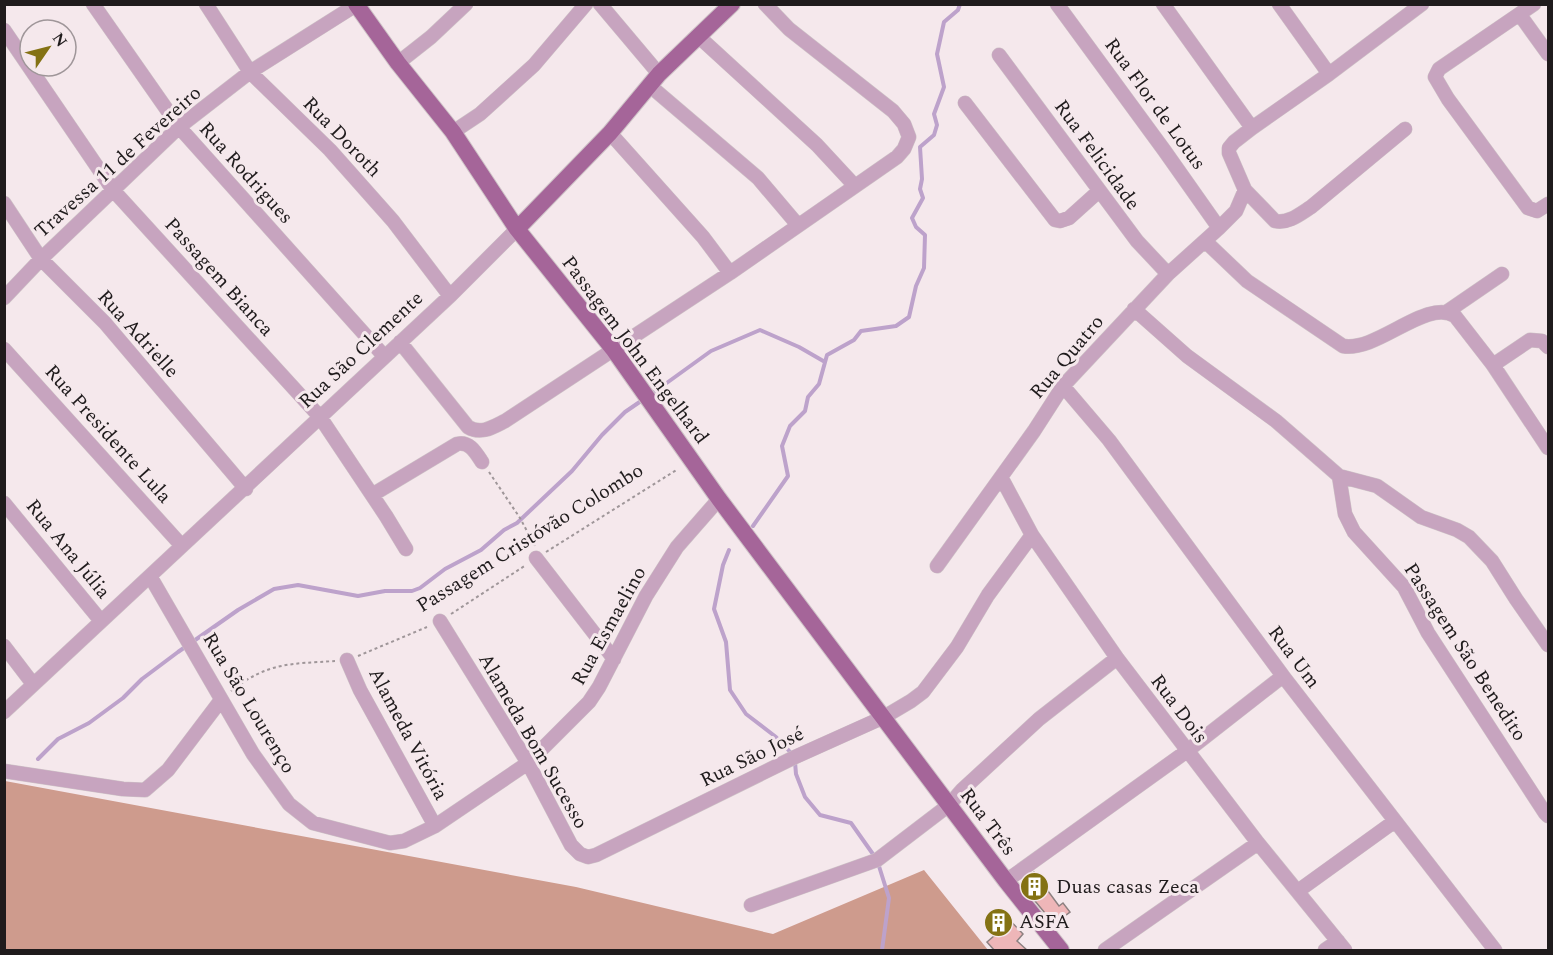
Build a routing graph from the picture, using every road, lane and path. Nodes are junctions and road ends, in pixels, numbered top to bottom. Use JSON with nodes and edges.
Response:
{"nodes":[{"id":1,"x":93,"y":4,"type":"edge"},
{"id":2,"x":206,"y":4,"type":"edge"},
{"id":3,"x":466,"y":4,"type":"edge"},
{"id":4,"x":586,"y":4,"type":"edge"},
{"id":5,"x":600,"y":4,"type":"edge"},
{"id":6,"x":732,"y":4,"type":"edge"},
{"id":7,"x":765,"y":4,"type":"edge"},
{"id":8,"x":1057,"y":4,"type":"edge"},
{"id":9,"x":1163,"y":4,"type":"edge"},
{"id":10,"x":1279,"y":4,"type":"edge"},
{"id":11,"x":1422,"y":4,"type":"edge"},
{"id":12,"x":1534,"y":4,"type":"edge"},
{"id":13,"x":356,"y":5,"type":"edge"},
{"id":14,"x":1403,"y":10,"type":"edge"},
{"id":15,"x":1520,"y":15,"type":"junction"},
{"id":16,"x":4,"y":30,"type":"edge"},
{"id":17,"x":698,"y":36,"type":"junction"},
{"id":18,"x":1548,"y":54,"type":"edge"},
{"id":19,"x":999,"y":55,"type":"dead end"},
{"id":20,"x":398,"y":63,"type":"junction"},
{"id":21,"x":250,"y":72,"type":"junction"},
{"id":22,"x":1329,"y":74,"type":"junction"},
{"id":23,"x":654,"y":79,"type":"junction"},
{"id":24,"x":965,"y":103,"type":"dead end"},
{"id":25,"x":179,"y":127,"type":"junction"},
{"id":26,"x":1252,"y":128,"type":"junction"},
{"id":27,"x":1405,"y":129,"type":"dead end"},
{"id":28,"x":453,"y":132,"type":"junction"},
{"id":29,"x":610,"y":133,"type":"junction"},
{"id":30,"x":855,"y":186,"type":"junction"},
{"id":31,"x":113,"y":190,"type":"junction"},
{"id":32,"x":1245,"y":190,"type":"junction"},
{"id":33,"x":1099,"y":191,"type":"junction"},
{"id":34,"x":4,"y":203,"type":"edge"},
{"id":35,"x":1548,"y":204,"type":"edge"},
{"id":36,"x":798,"y":224,"type":"junction"},
{"id":37,"x":1219,"y":228,"type":"junction"},
{"id":38,"x":517,"y":229,"type":"junction"},
{"id":39,"x":1205,"y":241,"type":"junction"},
{"id":40,"x":40,"y":259,"type":"junction"},
{"id":41,"x":730,"y":273,"type":"junction"},
{"id":42,"x":1168,"y":274,"type":"junction"},
{"id":43,"x":1502,"y":274,"type":"dead end"},
{"id":44,"x":450,"y":296,"type":"junction"},
{"id":45,"x":4,"y":298,"type":"edge"},
{"id":46,"x":1134,"y":309,"type":"junction"},
{"id":47,"x":1448,"y":311,"type":"junction"},
{"id":48,"x":400,"y":342,"type":"junction"},
{"id":49,"x":1548,"y":347,"type":"edge"},
{"id":50,"x":4,"y":349,"type":"edge"},
{"id":51,"x":613,"y":349,"type":"junction"},
{"id":52,"x":384,"y":356,"type":"junction"},
{"id":53,"x":1493,"y":365,"type":"junction"},
{"id":54,"x":1063,"y":386,"type":"junction"},
{"id":55,"x":320,"y":417,"type":"junction"},
{"id":56,"x":1548,"y":448,"type":"edge"},
{"id":57,"x":691,"y":461,"type":"junction"},
{"id":58,"x":482,"y":462,"type":"joint"},
{"id":59,"x":1339,"y":476,"type":"junction"},
{"id":60,"x":1001,"y":477,"type":"junction"},
{"id":61,"x":246,"y":489,"type":"junction"},
{"id":62,"x":372,"y":495,"type":"junction"},
{"id":63,"x":719,"y":499,"type":"junction"},
{"id":64,"x":4,"y":503,"type":"edge"},
{"id":65,"x":1032,"y":535,"type":"junction"},
{"id":66,"x":182,"y":546,"type":"junction"},
{"id":67,"x":406,"y":549,"type":"dead end"},
{"id":68,"x":538,"y":557,"type":"junction"},
{"id":69,"x":937,"y":566,"type":"dead end"},
{"id":70,"x":150,"y":576,"type":"junction"},
{"id":71,"x":101,"y":621,"type":"junction"},
{"id":72,"x":440,"y":621,"type":"junction"},
{"id":73,"x":1548,"y":645,"type":"edge"},
{"id":74,"x":4,"y":646,"type":"edge"},
{"id":75,"x":614,"y":658,"type":"junction"},
{"id":76,"x":1117,"y":658,"type":"junction"},
{"id":77,"x":347,"y":660,"type":"junction"},
{"id":78,"x":1283,"y":676,"type":"junction"},
{"id":79,"x":33,"y":684,"type":"junction"},
{"id":80,"x":221,"y":700,"type":"junction"},
{"id":81,"x":4,"y":712,"type":"edge"},
{"id":82,"x":884,"y":717,"type":"junction"},
{"id":83,"x":1187,"y":751,"type":"junction"},
{"id":84,"x":528,"y":763,"type":"junction"},
{"id":85,"x":4,"y":771,"type":"edge"},
{"id":86,"x":949,"y":805,"type":"junction"},
{"id":87,"x":1548,"y":816,"type":"edge"},
{"id":88,"x":1395,"y":821,"type":"junction"},
{"id":89,"x":435,"y":826,"type":"junction"},
{"id":90,"x":639,"y":836,"type":"joint"},
{"id":91,"x":1258,"y":843,"type":"junction"},
{"id":92,"x":1006,"y":881,"type":"junction"},
{"id":93,"x":1298,"y":891,"type":"junction"},
{"id":94,"x":751,"y":905,"type":"dead end"},
{"id":95,"x":1341,"y":946,"type":"edge"},
{"id":96,"x":1061,"y":951,"type":"edge"},
{"id":97,"x":1105,"y":951,"type":"edge"},
{"id":98,"x":1325,"y":951,"type":"edge"},
{"id":99,"x":1495,"y":951,"type":"edge"}],
"edges":[{"from":1,"to":25,"type":"street","name":"Rua Rodrigues"},
{"from":2,"to":21,"type":"street","name":"Rua Doroth"},
{"from":3,"to":20,"type":"street"},
{"from":4,"to":28,"type":"street"},
{"from":5,"to":23,"type":"street"},
{"from":6,"to":17,"type":"main road","name":"Rua São Clemente"},
{"from":7,"to":30,"type":"street"},
{"from":8,"to":37,"type":"street","name":"Rua Flor de Lotus"},
{"from":9,"to":26,"type":"street"},
{"from":10,"to":22,"type":"street"},
{"from":11,"to":14,"type":"street"},
{"from":12,"to":15,"type":"street"},
{"from":13,"to":20,"type":"main road","name":"Passagem John Engelhard"},
{"from":13,"to":21,"type":"street","name":"Travessa 11 de Fevereiro"},
{"from":14,"to":22,"type":"street"},
{"from":15,"to":18,"type":"street"},
{"from":15,"to":35,"type":"street"},
{"from":16,"to":31,"type":"street","name":"Passagem Bianca"},
{"from":17,"to":23,"type":"main road","name":"Rua São Clemente"},
{"from":17,"to":30,"type":"street"},
{"from":19,"to":33,"type":"street","name":"Rua Felicidade"},
{"from":20,"to":28,"type":"main road","name":"Passagem John Engelhard"},
{"from":21,"to":25,"type":"street","name":"Travessa 11 de Fevereiro"},
{"from":21,"to":44,"type":"street","name":"Rua Doroth"},
{"from":22,"to":26,"type":"street"},
{"from":23,"to":29,"type":"main road","name":"Rua São Clemente"},
{"from":23,"to":36,"type":"street"},
{"from":24,"to":33,"type":"street"},
{"from":25,"to":31,"type":"street","name":"Travessa 11 de Fevereiro"},
{"from":25,"to":52,"type":"street","name":"Rua Rodrigues"},
{"from":26,"to":32,"type":"street"},
{"from":27,"to":32,"type":"street"},
{"from":28,"to":38,"type":"main road","name":"Passagem John Engelhard"},
{"from":29,"to":38,"type":"main road","name":"Rua São Clemente"},
{"from":29,"to":41,"type":"street"},
{"from":30,"to":36,"type":"street"},
{"from":31,"to":40,"type":"street","name":"Travessa 11 de Fevereiro"},
{"from":31,"to":55,"type":"street","name":"Passagem Bianca"},
{"from":32,"to":37,"type":"street","name":"Rua Quatro"},
{"from":33,"to":42,"type":"street","name":"Rua Felicidade"},
{"from":34,"to":40,"type":"street","name":"Rua Adrielle"},
{"from":36,"to":41,"type":"street"},
{"from":37,"to":39,"type":"street","name":"Rua Quatro"},
{"from":38,"to":44,"type":"street","name":"Rua São Clemente"},
{"from":38,"to":51,"type":"main road","name":"Passagem John Engelhard"},
{"from":39,"to":42,"type":"street","name":"Rua Quatro"},
{"from":39,"to":47,"type":"street"},
{"from":40,"to":45,"type":"street","name":"Travessa 11 de Fevereiro"},
{"from":40,"to":61,"type":"street","name":"Rua Adrielle"},
{"from":41,"to":51,"type":"street"},
{"from":42,"to":46,"type":"street","name":"Rua Quatro"},
{"from":43,"to":47,"type":"street"},
{"from":44,"to":48,"type":"street","name":"Rua São Clemente"},
{"from":46,"to":54,"type":"street","name":"Rua Quatro"},
{"from":46,"to":59,"type":"street"},
{"from":47,"to":53,"type":"street"},
{"from":48,"to":51,"type":"street"},
{"from":48,"to":52,"type":"street","name":"Rua São Clemente"},
{"from":49,"to":53,"type":"street"},
{"from":50,"to":66,"type":"street","name":"Rua Presidente Lula"},
{"from":51,"to":57,"type":"main road","name":"Passagem John Engelhard"},
{"from":52,"to":55,"type":"street","name":"Rua São Clemente"},
{"from":53,"to":56,"type":"street"},
{"from":54,"to":60,"type":"street","name":"Rua Quatro"},
{"from":54,"to":78,"type":"street","name":"Rua Um"},
{"from":55,"to":61,"type":"street","name":"Rua São Clemente"},
{"from":55,"to":62,"type":"street","name":"Passagem Bianca"},
{"from":57,"to":63,"type":"main road","name":"Passagem John Engelhard"},
{"from":57,"to":68,"type":"path","name":"Passagem Cristóvão Colombo"},
{"from":58,"to":62,"type":"street"},
{"from":58,"to":68,"type":"path"},
{"from":59,"to":73,"type":"street"},
{"from":59,"to":87,"type":"street","name":"Passagem São Benedito"},
{"from":60,"to":65,"type":"street","name":"Rua Dois"},
{"from":60,"to":69,"type":"street","name":"Rua Quatro"},
{"from":61,"to":66,"type":"street","name":"Rua São Clemente"},
{"from":62,"to":67,"type":"street","name":"Passagem Bianca"},
{"from":63,"to":75,"type":"street","name":"Rua Esmaelino"},
{"from":63,"to":82,"type":"main road","name":"Passagem John Engelhard"},
{"from":64,"to":71,"type":"street","name":"Rua Ana Júlia"},
{"from":65,"to":76,"type":"street","name":"Rua Dois"},
{"from":65,"to":82,"type":"street","name":"Rua São José"},
{"from":66,"to":70,"type":"street","name":"Rua São Clemente"},
{"from":68,"to":72,"type":"path","name":"Passagem Cristóvão Colombo"},
{"from":68,"to":75,"type":"street"},
{"from":70,"to":71,"type":"street","name":"Rua São Clemente"},
{"from":70,"to":80,"type":"street","name":"Rua São Lourenço"},
{"from":71,"to":79,"type":"street","name":"Rua São Clemente"},
{"from":72,"to":77,"type":"path","name":"Passagem Cristóvão Colombo"},
{"from":72,"to":84,"type":"street","name":"Alameda Bom Sucesso"},
{"from":74,"to":79,"type":"street"},
{"from":75,"to":84,"type":"street","name":"Rua Esmaelino"},
{"from":76,"to":83,"type":"street","name":"Rua Dois"},
{"from":76,"to":86,"type":"street"},
{"from":77,"to":80,"type":"path","name":"Passagem Cristóvão Colombo"},
{"from":77,"to":89,"type":"street","name":"Alameda Vitória"},
{"from":78,"to":83,"type":"street"},
{"from":78,"to":88,"type":"street","name":"Rua Um"},
{"from":79,"to":81,"type":"street","name":"Rua São Clemente"},
{"from":80,"to":85,"type":"street"},
{"from":80,"to":89,"type":"street","name":"Rua São Lourenço"},
{"from":82,"to":86,"type":"main road","name":"Rua Três"},
{"from":82,"to":90,"type":"street","name":"Rua São José"},
{"from":83,"to":91,"type":"street","name":"Rua Dois"},
{"from":83,"to":92,"type":"street"},
{"from":84,"to":89,"type":"street","name":"Rua Esmaelino"},
{"from":84,"to":90,"type":"street","name":"Alameda Bom Sucesso"},
{"from":86,"to":92,"type":"main road","name":"Rua Três"},
{"from":86,"to":94,"type":"street"},
{"from":88,"to":93,"type":"street"},
{"from":88,"to":99,"type":"street","name":"Rua Um"},
{"from":91,"to":93,"type":"street","name":"Rua Dois"},
{"from":91,"to":97,"type":"street"},
{"from":92,"to":96,"type":"main road","name":"Rua Três"},
{"from":93,"to":95,"type":"street","name":"Rua Dois"},
{"from":95,"to":98,"type":"street"}]}
